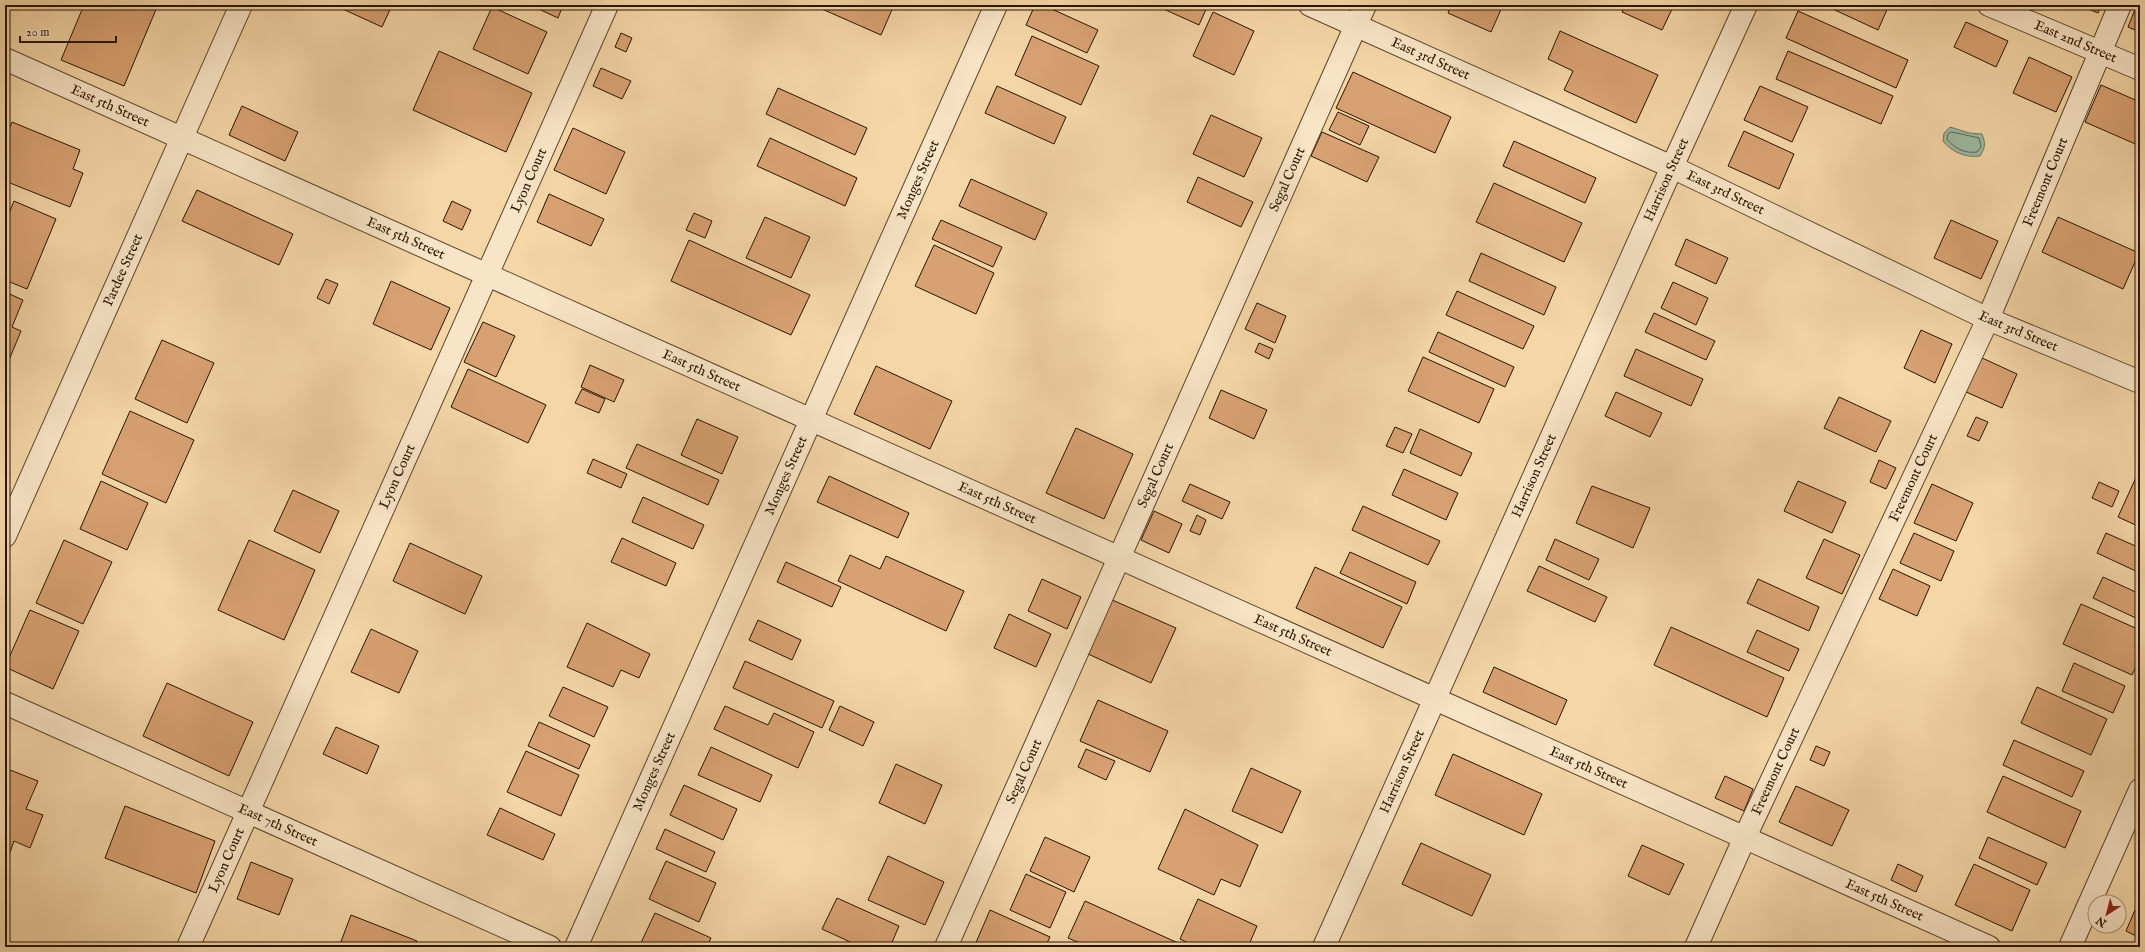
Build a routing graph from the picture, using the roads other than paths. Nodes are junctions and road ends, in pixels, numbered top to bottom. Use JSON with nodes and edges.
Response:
{"nodes":[{"id":1,"x":241,"y":5,"type":"edge"},
{"id":2,"x":607,"y":5,"type":"edge"},
{"id":3,"x":996,"y":5,"type":"edge"},
{"id":4,"x":1310,"y":5,"type":"edge"},
{"id":5,"x":1365,"y":5,"type":"edge"},
{"id":6,"x":1746,"y":5,"type":"edge"},
{"id":7,"x":1990,"y":5,"type":"edge"},
{"id":8,"x":2120,"y":5,"type":"edge"},
{"id":9,"x":1356,"y":26,"type":"junction"},
{"id":10,"x":2099,"y":53,"type":"junction"},
{"id":11,"x":5,"y":59,"type":"edge"},
{"id":12,"x":2140,"y":69,"type":"edge"},
{"id":13,"x":182,"y":138,"type":"junction"},
{"id":14,"x":1672,"y":167,"type":"junction"},
{"id":15,"x":487,"y":275,"type":"junction"},
{"id":16,"x":1988,"y":319,"type":"junction"},
{"id":17,"x":2140,"y":382,"type":"edge"},
{"id":18,"x":811,"y":420,"type":"junction"},
{"id":19,"x":5,"y":536,"type":"edge"},
{"id":20,"x":1119,"y":558,"type":"junction"},
{"id":21,"x":1435,"y":699,"type":"junction"},
{"id":22,"x":5,"y":703,"type":"edge"},
{"id":23,"x":2140,"y":790,"type":"edge"},
{"id":24,"x":248,"y":812,"type":"junction"},
{"id":25,"x":1745,"y":837,"type":"junction"},
{"id":26,"x":188,"y":947,"type":"edge"},
{"id":27,"x":550,"y":947,"type":"edge"},
{"id":28,"x":576,"y":947,"type":"edge"},
{"id":29,"x":946,"y":947,"type":"edge"},
{"id":30,"x":1324,"y":947,"type":"edge"},
{"id":31,"x":1696,"y":947,"type":"edge"},
{"id":32,"x":1989,"y":947,"type":"edge"},
{"id":33,"x":2070,"y":947,"type":"edge"}],
"edges":[{"from":1,"to":13,"type":"street","name":"Pardee Street"},
{"from":2,"to":15,"type":"street","name":"Lyon Court"},
{"from":3,"to":18,"type":"street","name":"Monges Street"},
{"from":4,"to":9,"type":"street","name":"East 3rd Street"},
{"from":5,"to":9,"type":"street","name":"Segal Court"},
{"from":6,"to":14,"type":"street","name":"Harrison Street"},
{"from":7,"to":10,"type":"street","name":"East 2nd Street"},
{"from":8,"to":10,"type":"street","name":"Freemont Court"},
{"from":9,"to":14,"type":"street","name":"East 3rd Street"},
{"from":9,"to":20,"type":"street","name":"Segal Court"},
{"from":10,"to":12,"type":"street","name":"East 2nd Street"},
{"from":10,"to":16,"type":"street","name":"Freemont Court"},
{"from":11,"to":13,"type":"street","name":"East 5th Street"},
{"from":13,"to":15,"type":"street","name":"East 5th Street"},
{"from":13,"to":19,"type":"street","name":"Pardee Street"},
{"from":14,"to":16,"type":"street","name":"East 3rd Street"},
{"from":14,"to":21,"type":"street","name":"Harrison Street"},
{"from":15,"to":18,"type":"street","name":"East 5th Street"},
{"from":15,"to":24,"type":"street","name":"Lyon Court"},
{"from":16,"to":17,"type":"street","name":"East 3rd Street"},
{"from":16,"to":25,"type":"street","name":"Freemont Court"},
{"from":18,"to":20,"type":"street","name":"East 5th Street"},
{"from":18,"to":28,"type":"street","name":"Monges Street"},
{"from":20,"to":21,"type":"street","name":"East 5th Street"},
{"from":20,"to":29,"type":"street","name":"Segal Court"},
{"from":21,"to":25,"type":"street","name":"East 5th Street"},
{"from":21,"to":30,"type":"street","name":"Harrison Street"},
{"from":22,"to":24,"type":"street","name":"East 7th Street"},
{"from":23,"to":33,"type":"street"},
{"from":24,"to":26,"type":"street","name":"Lyon Court"},
{"from":24,"to":27,"type":"street","name":"East 7th Street"},
{"from":25,"to":31,"type":"street","name":"Freemont Court"},
{"from":25,"to":32,"type":"street","name":"East 5th Street"}]}
